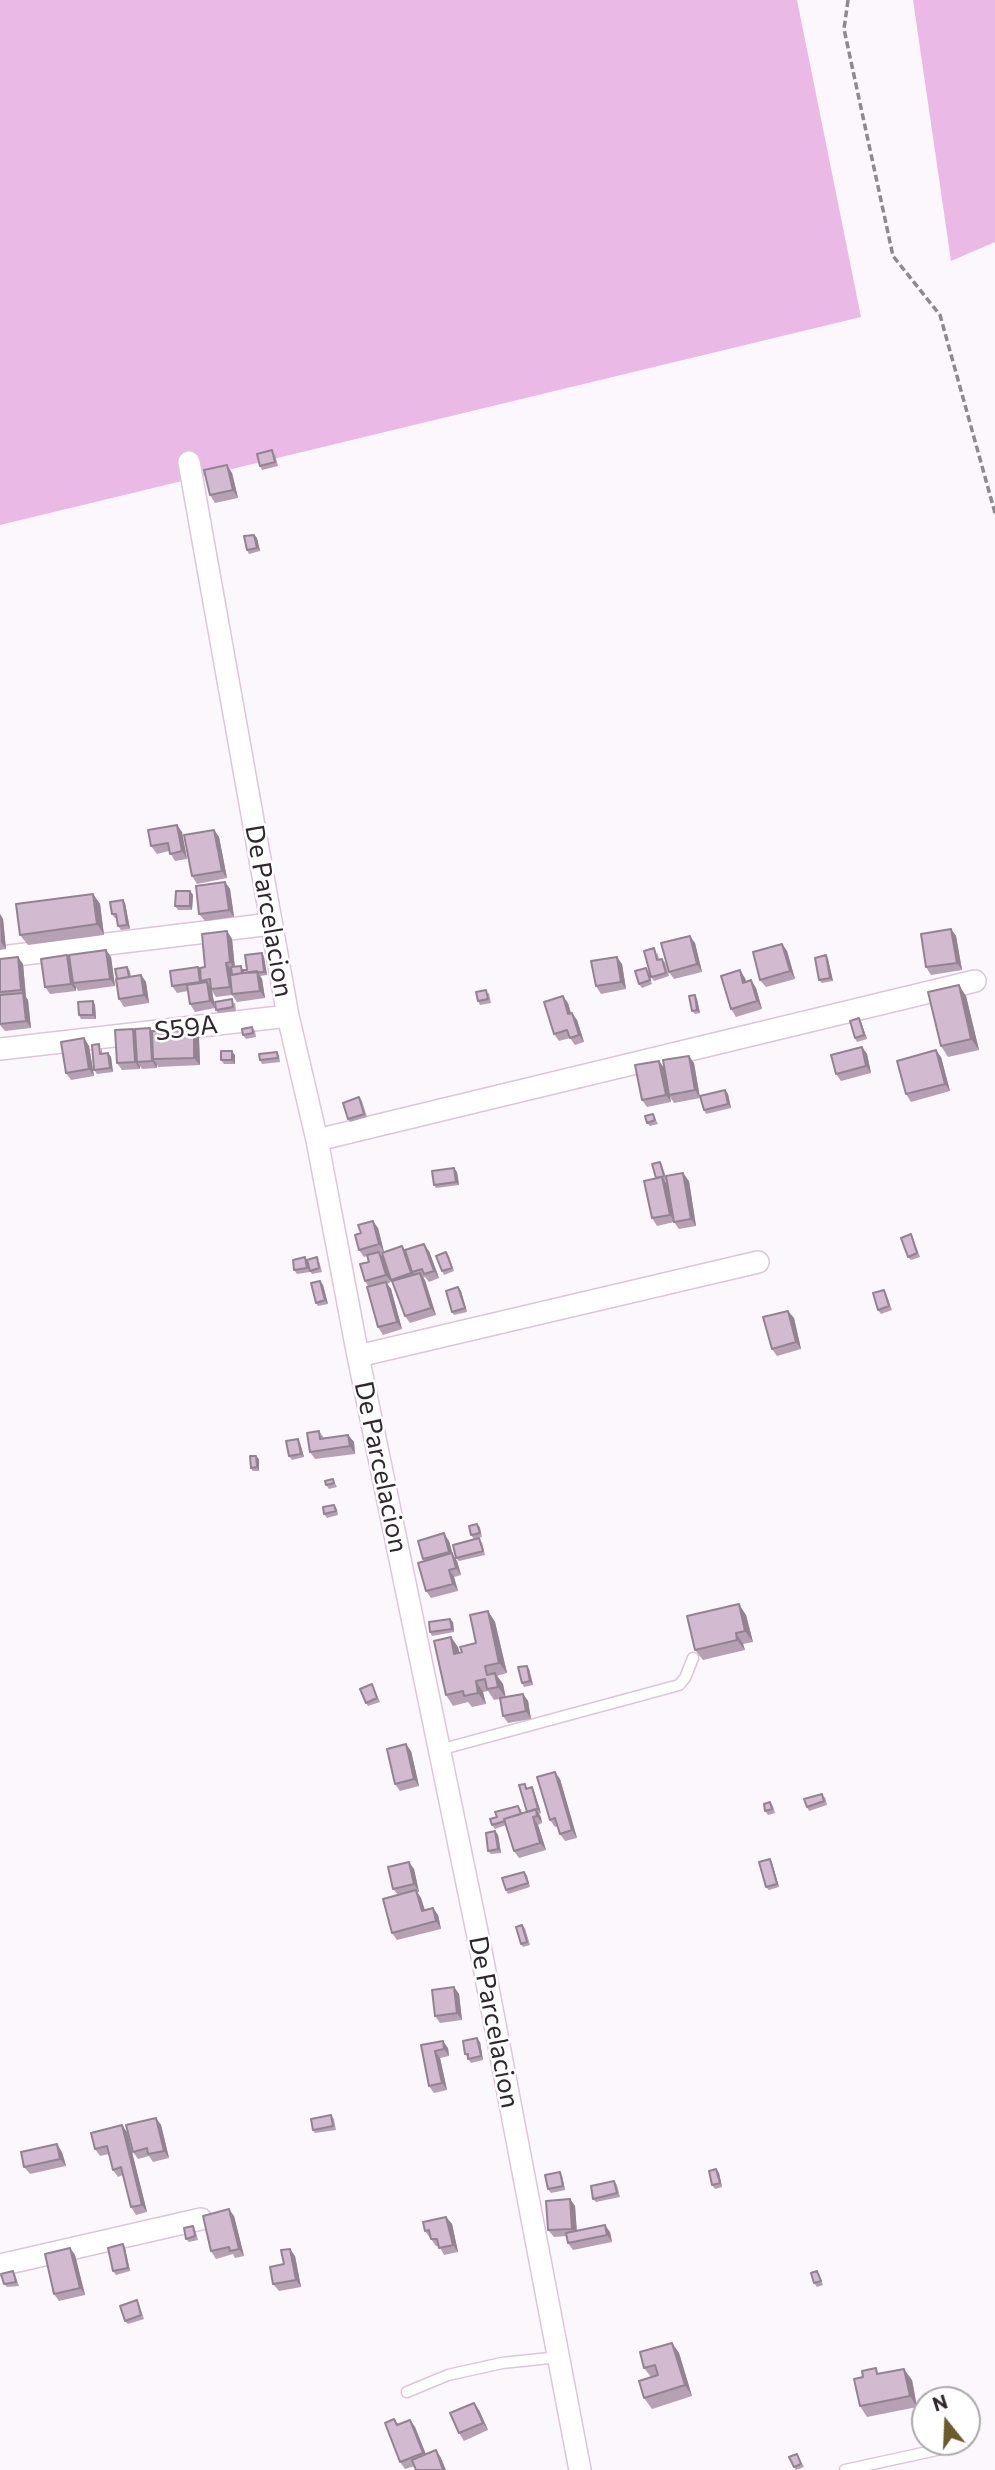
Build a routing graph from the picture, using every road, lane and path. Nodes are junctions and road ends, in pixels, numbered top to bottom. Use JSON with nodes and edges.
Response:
{"nodes":[{"id":1,"x":848,"y":0,"type":"edge"},
{"id":2,"x":189,"y":462,"type":"dead end"},
{"id":3,"x":995,"y":513,"type":"edge"},
{"id":4,"x":271,"y":924,"type":"junction"},
{"id":5,"x":0,"y":957,"type":"edge"},
{"id":6,"x":975,"y":981,"type":"dead end"},
{"id":7,"x":288,"y":1016,"type":"junction"},
{"id":8,"x":0,"y":1049,"type":"edge"},
{"id":9,"x":317,"y":1140,"type":"junction"},
{"id":10,"x":758,"y":1262,"type":"dead end"},
{"id":11,"x":358,"y":1356,"type":"junction"},
{"id":12,"x":693,"y":1658,"type":"edge"},
{"id":13,"x":439,"y":1750,"type":"junction"},
{"id":14,"x":201,"y":2220,"type":"edge"},
{"id":15,"x":0,"y":2265,"type":"edge"},
{"id":16,"x":559,"y":2357,"type":"junction"},
{"id":17,"x":407,"y":2392,"type":"dead end"},
{"id":18,"x":911,"y":2456,"type":"edge"},
{"id":19,"x":580,"y":2470,"type":"edge"},
{"id":20,"x":845,"y":2470,"type":"edge"}],
"edges":[{"from":1,"to":3,"type":"path"},
{"from":2,"to":4,"type":"street","name":"De Parcelacion"},
{"from":4,"to":5,"type":"street"},
{"from":4,"to":7,"type":"street","name":"De Parcelacion"},
{"from":6,"to":9,"type":"street"},
{"from":7,"to":8,"type":"street","name":"S59A"},
{"from":7,"to":9,"type":"street","name":"De Parcelacion"},
{"from":9,"to":11,"type":"street","name":"De Parcelacion"},
{"from":10,"to":11,"type":"street"},
{"from":11,"to":13,"type":"street","name":"De Parcelacion"},
{"from":12,"to":13,"type":"lane"},
{"from":13,"to":16,"type":"street","name":"De Parcelacion"},
{"from":14,"to":15,"type":"street"},
{"from":16,"to":17,"type":"lane"},
{"from":16,"to":19,"type":"street","name":"De Parcelacion"},
{"from":18,"to":20,"type":"lane"}]}
